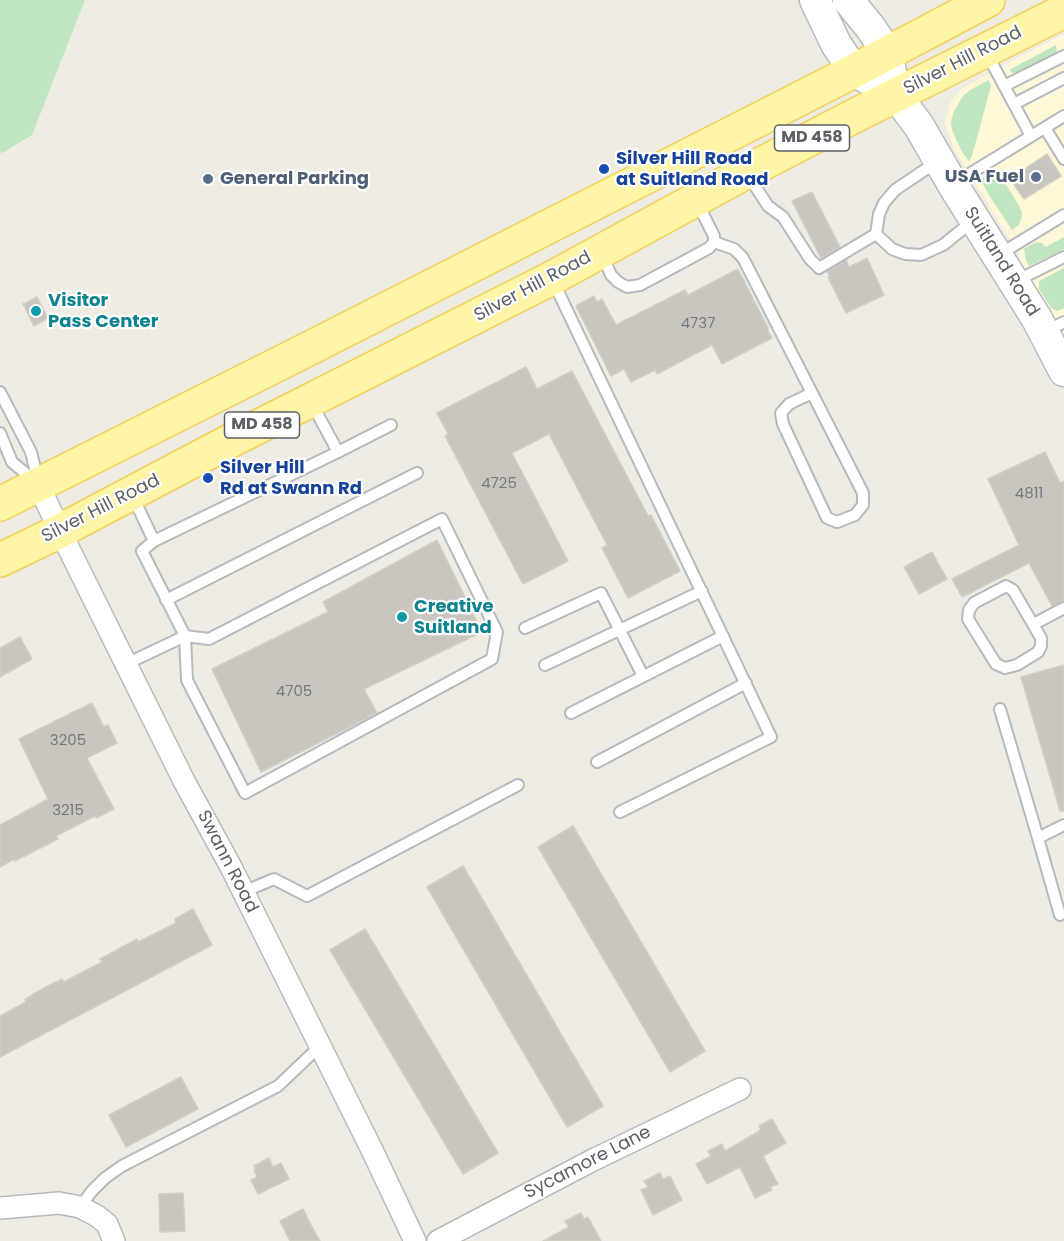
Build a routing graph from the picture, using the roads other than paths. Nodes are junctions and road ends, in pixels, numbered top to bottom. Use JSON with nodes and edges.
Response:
{"nodes":[{"id":1,"x":815,"y":0,"type":"edge"},
{"id":2,"x":848,"y":0,"type":"edge"},
{"id":3,"x":988,"y":0,"type":"edge"},
{"id":4,"x":1059,"y":17,"type":"edge"},
{"id":5,"x":985,"y":50,"type":"junction"},
{"id":6,"x":887,"y":52,"type":"junction"},
{"id":7,"x":1064,"y":56,"type":"edge"},
{"id":8,"x":854,"y":70,"type":"junction"},
{"id":9,"x":1064,"y":78,"type":"edge"},
{"id":10,"x":1004,"y":86,"type":"junction"},
{"id":11,"x":896,"y":95,"type":"junction"},
{"id":12,"x":1014,"y":104,"type":"junction"},
{"id":13,"x":1064,"y":116,"type":"edge"},
{"id":14,"x":1045,"y":128,"type":"junction"},
{"id":15,"x":1031,"y":136,"type":"junction"},
{"id":16,"x":1064,"y":159,"type":"edge"},
{"id":17,"x":746,"y":172,"type":"junction"},
{"id":18,"x":946,"y":173,"type":"junction"},
{"id":19,"x":696,"y":200,"type":"junction"},
{"id":20,"x":1064,"y":215,"type":"edge"},
{"id":21,"x":975,"y":220,"type":"junction"},
{"id":22,"x":876,"y":234,"type":"junction"},
{"id":23,"x":714,"y":242,"type":"junction"},
{"id":24,"x":601,"y":251,"type":"junction"},
{"id":25,"x":997,"y":255,"type":"junction"},
{"id":26,"x":1064,"y":257,"type":"edge"},
{"id":27,"x":552,"y":278,"type":"junction"},
{"id":28,"x":1014,"y":282,"type":"junction"},
{"id":29,"x":396,"y":304,"type":"junction"},
{"id":30,"x":1054,"y":327,"type":"edge"},
{"id":31,"x":420,"y":346,"type":"junction"},
{"id":32,"x":1064,"y":371,"type":"edge"},
{"id":33,"x":0,"y":392,"type":"edge"},
{"id":34,"x":812,"y":393,"type":"junction"},
{"id":35,"x":310,"y":401,"type":"junction"},
{"id":36,"x":391,"y":425,"type":"dead end"},
{"id":37,"x":0,"y":433,"type":"edge"},
{"id":38,"x":338,"y":452,"type":"junction"},
{"id":39,"x":417,"y":473,"type":"dead end"},
{"id":40,"x":38,"y":484,"type":"junction"},
{"id":41,"x":132,"y":493,"type":"junction"},
{"id":42,"x":0,"y":504,"type":"edge"},
{"id":43,"x":60,"y":531,"type":"junction"},
{"id":44,"x":154,"y":541,"type":"junction"},
{"id":45,"x":0,"y":560,"type":"edge"},
{"id":46,"x":702,"y":591,"type":"junction"},
{"id":47,"x":166,"y":600,"type":"junction"},
{"id":48,"x":1064,"y":608,"type":"edge"},
{"id":49,"x":1034,"y":624,"type":"junction"},
{"id":50,"x":525,"y":628,"type":"dead end"},
{"id":51,"x":620,"y":630,"type":"junction"},
{"id":52,"x":185,"y":636,"type":"junction"},
{"id":53,"x":723,"y":636,"type":"junction"},
{"id":54,"x":126,"y":664,"type":"junction"},
{"id":55,"x":545,"y":665,"type":"dead end"},
{"id":56,"x":643,"y":676,"type":"junction"},
{"id":57,"x":746,"y":683,"type":"junction"},
{"id":58,"x":1000,"y":709,"type":"dead end"},
{"id":59,"x":571,"y":713,"type":"dead end"},
{"id":60,"x":597,"y":762,"type":"dead end"},
{"id":61,"x":519,"y":785,"type":"dead end"},
{"id":62,"x":620,"y":812,"type":"dead end"},
{"id":63,"x":1064,"y":825,"type":"edge"},
{"id":64,"x":1038,"y":838,"type":"junction"},
{"id":65,"x":243,"y":892,"type":"junction"},
{"id":66,"x":1060,"y":915,"type":"dead end"},
{"id":67,"x":320,"y":1046,"type":"junction"},
{"id":68,"x":740,"y":1089,"type":"dead end"},
{"id":69,"x":80,"y":1207,"type":"junction"},
{"id":70,"x":0,"y":1208,"type":"edge"},
{"id":71,"x":114,"y":1241,"type":"edge"},
{"id":72,"x":415,"y":1241,"type":"edge"},
{"id":73,"x":438,"y":1241,"type":"edge"}],
"edges":[{"from":1,"to":8,"type":"main road","name":"Suitland Road"},
{"from":2,"to":6,"type":"main road","name":"Suitland Road"},
{"from":3,"to":6,"type":"main road","number":"MD 458"},
{"from":4,"to":5,"type":"main road","name":"Silver Hill Road","number":"MD 458"},
{"from":5,"to":10,"type":"lane"},
{"from":5,"to":11,"type":"main road","name":"Silver Hill Road","number":"MD 458"},
{"from":6,"to":8,"type":"main road","number":"MD 458"},
{"from":6,"to":11,"type":"main road","name":"Suitland Road"},
{"from":7,"to":10,"type":"lane"},
{"from":8,"to":11,"type":"main road","name":"Suitland Road"},
{"from":8,"to":29,"type":"main road","number":"MD 458"},
{"from":9,"to":12,"type":"lane"},
{"from":10,"to":12,"type":"lane"},
{"from":11,"to":17,"type":"main road","name":"Silver Hill Road","number":"MD 458"},
{"from":11,"to":18,"type":"main road","name":"Suitland Road"},
{"from":12,"to":15,"type":"lane"},
{"from":13,"to":14,"type":"lane"},
{"from":14,"to":15,"type":"lane"},
{"from":14,"to":16,"type":"lane"},
{"from":15,"to":18,"type":"lane"},
{"from":17,"to":19,"type":"main road","name":"Silver Hill Road","number":"MD 458"},
{"from":17,"to":22,"type":"lane"},
{"from":18,"to":21,"type":"main road","name":"Suitland Road"},
{"from":18,"to":22,"type":"lane"},
{"from":19,"to":23,"type":"lane"},
{"from":19,"to":24,"type":"main road","name":"Silver Hill Road","number":"MD 458"},
{"from":20,"to":25,"type":"lane"},
{"from":21,"to":22,"type":"lane"},
{"from":21,"to":25,"type":"main road","name":"Suitland Road"},
{"from":23,"to":24,"type":"lane"},
{"from":23,"to":34,"type":"lane"},
{"from":24,"to":27,"type":"main road","name":"Silver Hill Road","number":"MD 458"},
{"from":25,"to":28,"type":"main road","name":"Suitland Road"},
{"from":26,"to":28,"type":"lane"},
{"from":27,"to":31,"type":"main road","name":"Silver Hill Road","number":"MD 458"},
{"from":27,"to":46,"type":"lane"},
{"from":28,"to":30,"type":"main road","name":"Suitland Road"},
{"from":29,"to":31,"type":"main road"},
{"from":29,"to":40,"type":"main road","number":"MD 458"},
{"from":30,"to":32,"type":"main road","name":"Suitland Road"},
{"from":31,"to":35,"type":"main road","name":"Silver Hill Road","number":"MD 458"},
{"from":33,"to":40,"type":"lane"},
{"from":34,"to":34,"type":"lane"},
{"from":35,"to":38,"type":"lane"},
{"from":35,"to":41,"type":"main road","name":"Silver Hill Road","number":"MD 458"},
{"from":36,"to":38,"type":"lane"},
{"from":37,"to":40,"type":"lane"},
{"from":38,"to":44,"type":"lane"},
{"from":39,"to":47,"type":"lane"},
{"from":40,"to":42,"type":"main road","number":"MD 458"},
{"from":40,"to":43,"type":"street","name":"Swann Road"},
{"from":41,"to":43,"type":"main road","name":"Silver Hill Road","number":"MD 458"},
{"from":41,"to":44,"type":"lane"},
{"from":43,"to":45,"type":"main road","name":"Silver Hill Road","number":"MD 458"},
{"from":43,"to":54,"type":"street","name":"Swann Road"},
{"from":44,"to":47,"type":"lane"},
{"from":46,"to":51,"type":"lane"},
{"from":46,"to":53,"type":"lane"},
{"from":47,"to":52,"type":"lane"},
{"from":48,"to":49,"type":"lane"},
{"from":49,"to":49,"type":"lane"},
{"from":50,"to":51,"type":"lane"},
{"from":51,"to":55,"type":"lane"},
{"from":51,"to":56,"type":"lane"},
{"from":52,"to":52,"type":"lane"},
{"from":52,"to":54,"type":"lane"},
{"from":53,"to":56,"type":"lane"},
{"from":53,"to":57,"type":"lane"},
{"from":54,"to":65,"type":"street","name":"Swann Road"},
{"from":56,"to":59,"type":"lane"},
{"from":57,"to":60,"type":"lane"},
{"from":57,"to":62,"type":"lane"},
{"from":58,"to":64,"type":"lane"},
{"from":61,"to":65,"type":"lane"},
{"from":63,"to":64,"type":"lane"},
{"from":64,"to":66,"type":"lane"},
{"from":65,"to":67,"type":"street","name":"Swann Road"},
{"from":67,"to":69,"type":"lane"},
{"from":67,"to":72,"type":"street","name":"Swann Road"},
{"from":68,"to":73,"type":"street","name":"Sycamore Lane"},
{"from":69,"to":70,"type":"street"},
{"from":69,"to":71,"type":"street"}]}
